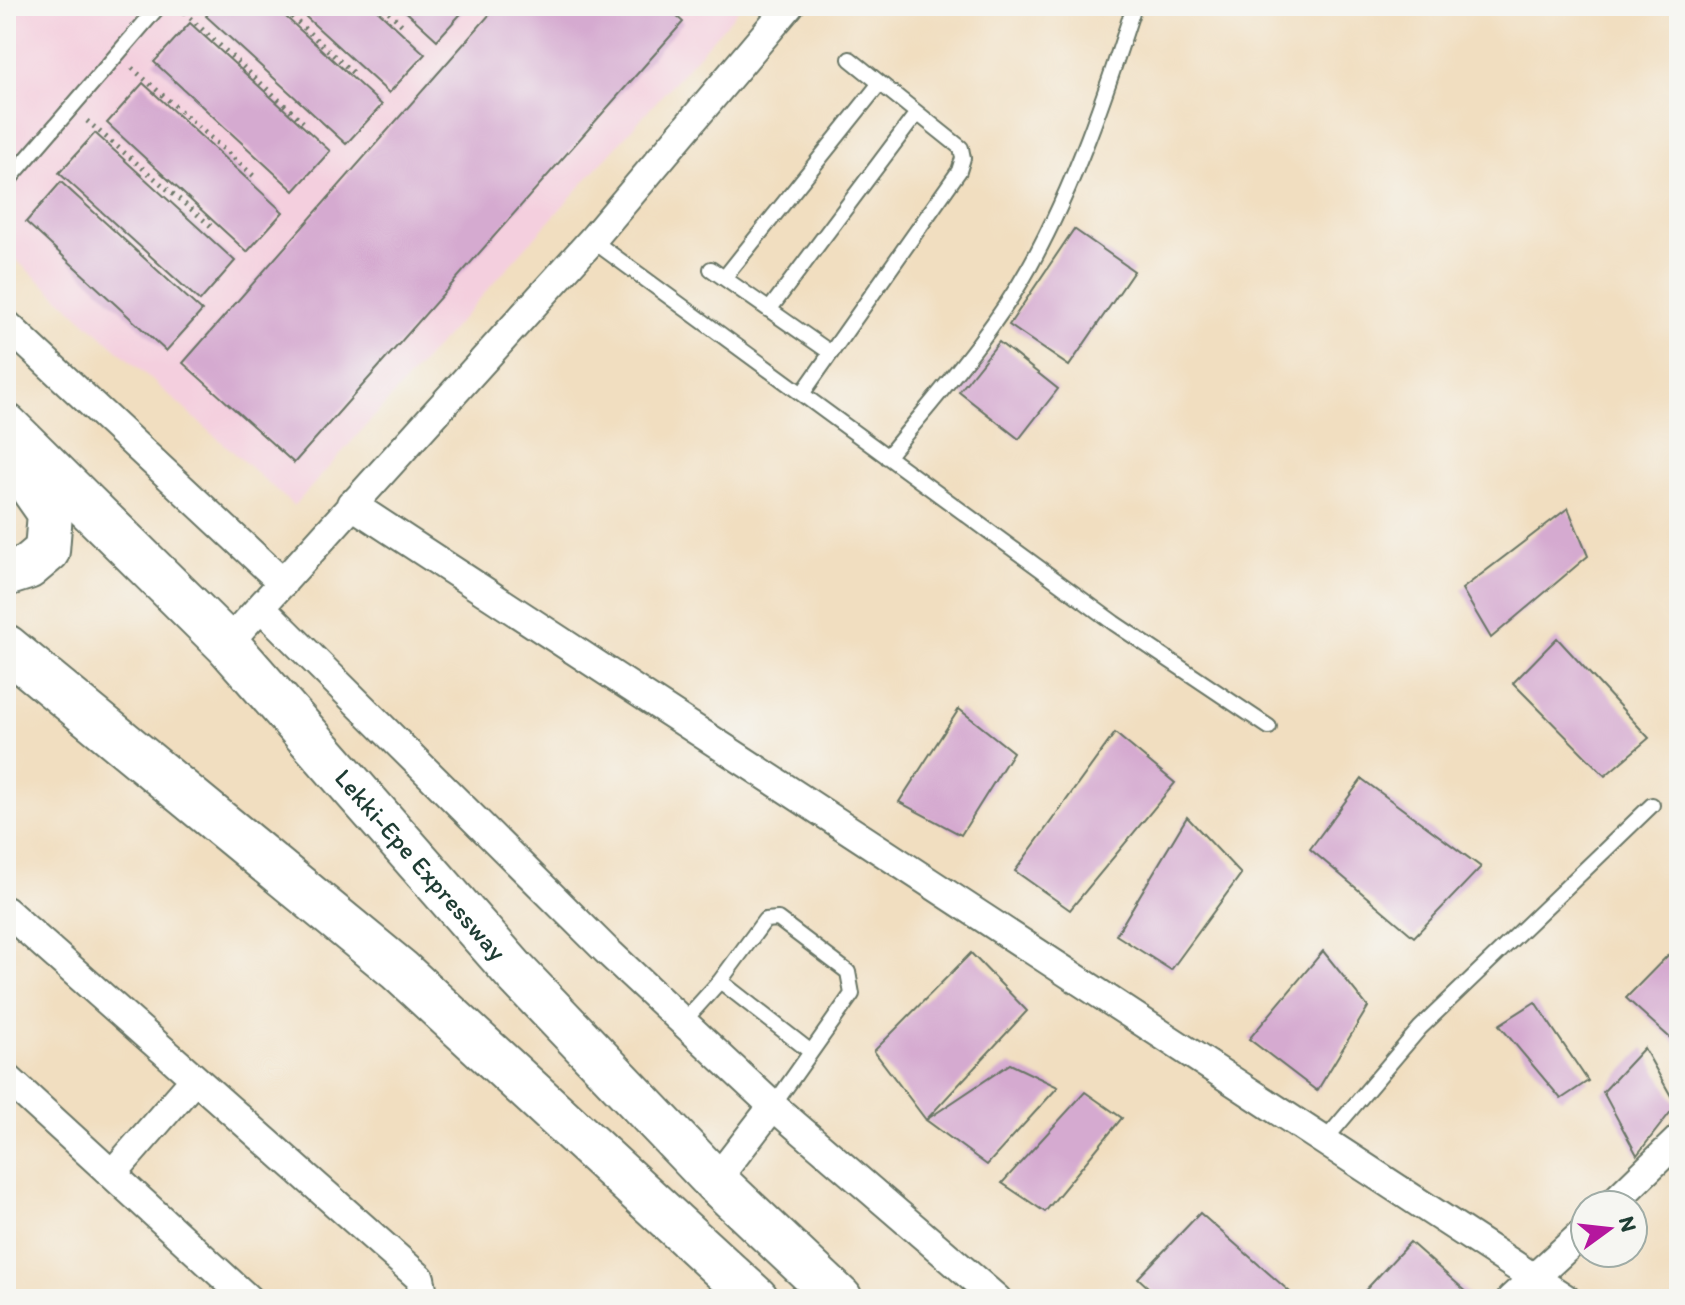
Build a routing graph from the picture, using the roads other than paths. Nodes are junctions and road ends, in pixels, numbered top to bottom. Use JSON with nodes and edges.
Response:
{"nodes":[{"id":1,"x":159,"y":6,"type":"edge"},
{"id":2,"x":789,"y":6,"type":"edge"},
{"id":3,"x":1134,"y":6,"type":"edge"},
{"id":4,"x":6,"y":17,"type":"edge"},
{"id":5,"x":6,"y":24,"type":"edge"},
{"id":6,"x":850,"y":59,"type":"dead end"},
{"id":7,"x":880,"y":83,"type":"junction"},
{"id":8,"x":917,"y":113,"type":"junction"},
{"id":9,"x":6,"y":183,"type":"edge"},
{"id":10,"x":592,"y":240,"type":"junction"},
{"id":11,"x":711,"y":269,"type":"dead end"},
{"id":12,"x":724,"y":278,"type":"junction"},
{"id":13,"x":769,"y":310,"type":"junction"},
{"id":14,"x":6,"y":324,"type":"edge"},
{"id":15,"x":831,"y":353,"type":"junction"},
{"id":16,"x":802,"y":394,"type":"junction"},
{"id":17,"x":6,"y":426,"type":"edge"},
{"id":18,"x":887,"y":457,"type":"junction"},
{"id":19,"x":6,"y":462,"type":"edge"},
{"id":20,"x":351,"y":504,"type":"junction"},
{"id":21,"x":6,"y":574,"type":"edge"},
{"id":22,"x":283,"y":583,"type":"junction"},
{"id":23,"x":261,"y":607,"type":"junction"},
{"id":24,"x":227,"y":644,"type":"junction"},
{"id":25,"x":6,"y":647,"type":"edge"},
{"id":26,"x":1269,"y":727,"type":"dead end"},
{"id":27,"x":1652,"y":805,"type":"dead end"},
{"id":28,"x":6,"y":911,"type":"edge"},
{"id":29,"x":720,"y":981,"type":"junction"},
{"id":30,"x":683,"y":1022,"type":"junction"},
{"id":31,"x":811,"y":1052,"type":"junction"},
{"id":32,"x":6,"y":1077,"type":"edge"},
{"id":33,"x":195,"y":1079,"type":"junction"},
{"id":34,"x":773,"y":1106,"type":"junction"},
{"id":35,"x":1679,"y":1139,"type":"edge"},
{"id":36,"x":1325,"y":1140,"type":"junction"},
{"id":37,"x":112,"y":1174,"type":"junction"},
{"id":38,"x":715,"y":1181,"type":"junction"},
{"id":39,"x":1627,"y":1189,"type":"edge"},
{"id":40,"x":1569,"y":1245,"type":"edge"},
{"id":41,"x":1534,"y":1277,"type":"junction"},
{"id":42,"x":248,"y":1299,"type":"edge"},
{"id":43,"x":424,"y":1299,"type":"edge"},
{"id":44,"x":756,"y":1299,"type":"edge"},
{"id":45,"x":840,"y":1299,"type":"edge"},
{"id":46,"x":997,"y":1299,"type":"edge"},
{"id":47,"x":1511,"y":1299,"type":"edge"},
{"id":48,"x":1566,"y":1299,"type":"edge"}],
"edges":[{"from":1,"to":9,"type":"lane"},
{"from":2,"to":10,"type":"street"},
{"from":3,"to":18,"type":"lane"},
{"from":4,"to":5,"type":"lane"},
{"from":6,"to":7,"type":"lane"},
{"from":7,"to":8,"type":"lane"},
{"from":7,"to":12,"type":"lane"},
{"from":8,"to":13,"type":"lane"},
{"from":8,"to":15,"type":"lane"},
{"from":10,"to":16,"type":"lane"},
{"from":10,"to":20,"type":"street"},
{"from":11,"to":12,"type":"lane"},
{"from":12,"to":13,"type":"lane"},
{"from":13,"to":15,"type":"lane"},
{"from":14,"to":22,"type":"street"},
{"from":15,"to":16,"type":"lane"},
{"from":16,"to":18,"type":"lane"},
{"from":17,"to":24,"type":"highway","name":"Lekki-Epe Expressway"},
{"from":18,"to":26,"type":"lane"},
{"from":19,"to":21,"type":"highway"},
{"from":20,"to":22,"type":"street"},
{"from":20,"to":36,"type":"street"},
{"from":22,"to":23,"type":"street"},
{"from":23,"to":24,"type":"street"},
{"from":23,"to":30,"type":"street"},
{"from":24,"to":38,"type":"highway","name":"Lekki-Epe Expressway"},
{"from":25,"to":44,"type":"highway"},
{"from":27,"to":36,"type":"lane"},
{"from":28,"to":33,"type":"street"},
{"from":29,"to":30,"type":"lane"},
{"from":29,"to":31,"type":"lane"},
{"from":29,"to":31,"type":"lane"},
{"from":30,"to":34,"type":"street"},
{"from":31,"to":34,"type":"lane"},
{"from":32,"to":37,"type":"street"},
{"from":33,"to":37,"type":"street"},
{"from":33,"to":43,"type":"street"},
{"from":34,"to":38,"type":"street"},
{"from":34,"to":46,"type":"street"},
{"from":35,"to":39,"type":"street"},
{"from":36,"to":41,"type":"street"},
{"from":37,"to":42,"type":"street"},
{"from":38,"to":45,"type":"highway","name":"Lekki-Epe Expressway"},
{"from":40,"to":41,"type":"street"},
{"from":41,"to":47,"type":"street"},
{"from":41,"to":48,"type":"street"}]}
